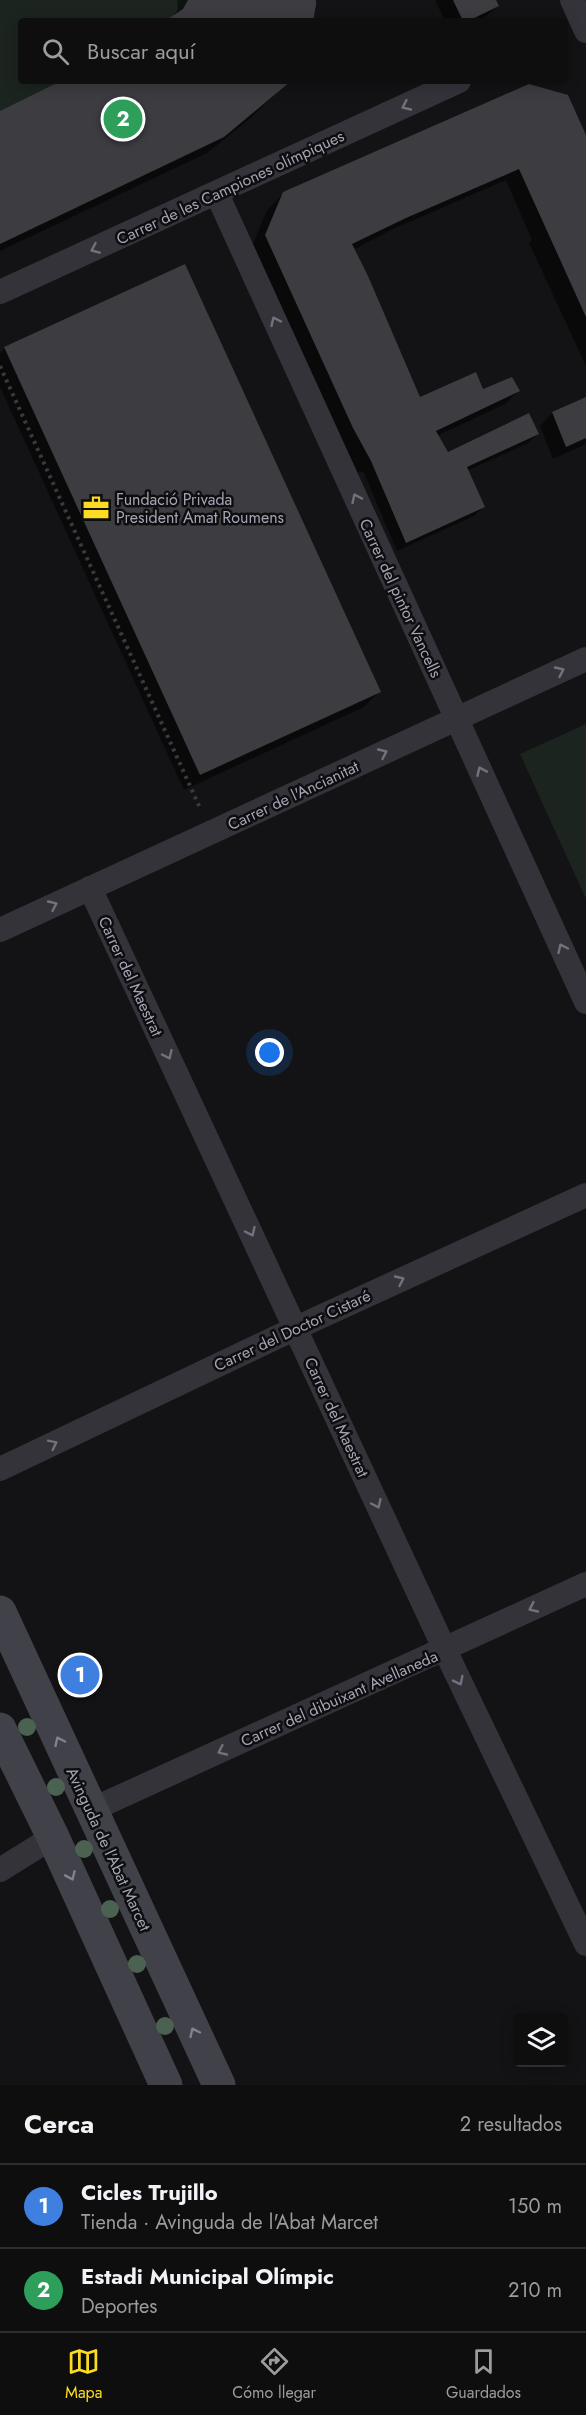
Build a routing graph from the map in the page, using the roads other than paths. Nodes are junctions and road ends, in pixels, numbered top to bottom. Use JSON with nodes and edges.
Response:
{"nodes":[{"id":1,"x":572,"y":0,"type":"edge"},
{"id":2,"x":580,"y":27,"type":"edge"},
{"id":3,"x":453,"y":84,"type":"edge"},
{"id":4,"x":216,"y":194,"type":"junction"},
{"id":5,"x":0,"y":292,"type":"edge"},
{"id":6,"x":586,"y":659,"type":"edge"},
{"id":7,"x":457,"y":719,"type":"junction"},
{"id":8,"x":90,"y":888,"type":"junction"},
{"id":9,"x":0,"y":930,"type":"edge"},
{"id":10,"x":586,"y":1002,"type":"edge"},
{"id":11,"x":586,"y":1195,"type":"edge"},
{"id":12,"x":296,"y":1328,"type":"junction"},
{"id":13,"x":0,"y":1469,"type":"edge"},
{"id":14,"x":586,"y":1584,"type":"edge"},
{"id":15,"x":0,"y":1612,"type":"edge"},
{"id":16,"x":445,"y":1650,"type":"junction"},
{"id":17,"x":0,"y":1729,"type":"edge"},
{"id":18,"x":91,"y":1810,"type":"junction"},
{"id":19,"x":53,"y":1837,"type":"junction"},
{"id":20,"x":0,"y":1870,"type":"edge"},
{"id":21,"x":586,"y":1944,"type":"edge"},
{"id":22,"x":166,"y":2085,"type":"edge"},
{"id":23,"x":219,"y":2085,"type":"edge"}],
"edges":[{"from":1,"to":2,"type":"street"},
{"from":3,"to":4,"type":"street","name":"Carrer de les Campiones olímpiques","one_way":true},
{"from":4,"to":5,"type":"street","name":"Carrer de les Campiones olímpiques","one_way":true},
{"from":7,"to":4,"type":"street","name":"Carrer del pintor Vancells","one_way":true},
{"from":7,"to":6,"type":"street","name":"Carrer de l'Ancianitat","one_way":true},
{"from":8,"to":7,"type":"street","name":"Carrer de l'Ancianitat","one_way":true},
{"from":10,"to":7,"type":"street","name":"Carrer del pintor Vancells","one_way":true},
{"from":9,"to":8,"type":"street","name":"Carrer de l'Ancianitat","one_way":true},
{"from":8,"to":12,"type":"street","name":"Carrer del Maestrat","one_way":true},
{"from":12,"to":11,"type":"street","name":"Carrer del Doctor Cistaré","one_way":true},
{"from":13,"to":12,"type":"street","name":"Carrer del Doctor Cistaré","one_way":true},
{"from":12,"to":16,"type":"street","name":"Carrer del Maestrat","one_way":true},
{"from":14,"to":16,"type":"street","name":"Carrer del dibuixant Avellaneda","one_way":true},
{"from":18,"to":15,"type":"street","name":"Avinguda de l'Abat Marcet","one_way":true},
{"from":16,"to":18,"type":"street","name":"Carrer del dibuixant Avellaneda","one_way":true},
{"from":16,"to":21,"type":"street","name":"Carrer del Maestrat","one_way":true},
{"from":17,"to":19,"type":"street"},
{"from":23,"to":18,"type":"street","name":"Avinguda de l'Abat Marcet","one_way":true},
{"from":19,"to":20,"type":"street"},
{"from":19,"to":22,"type":"street","one_way":true}]}
